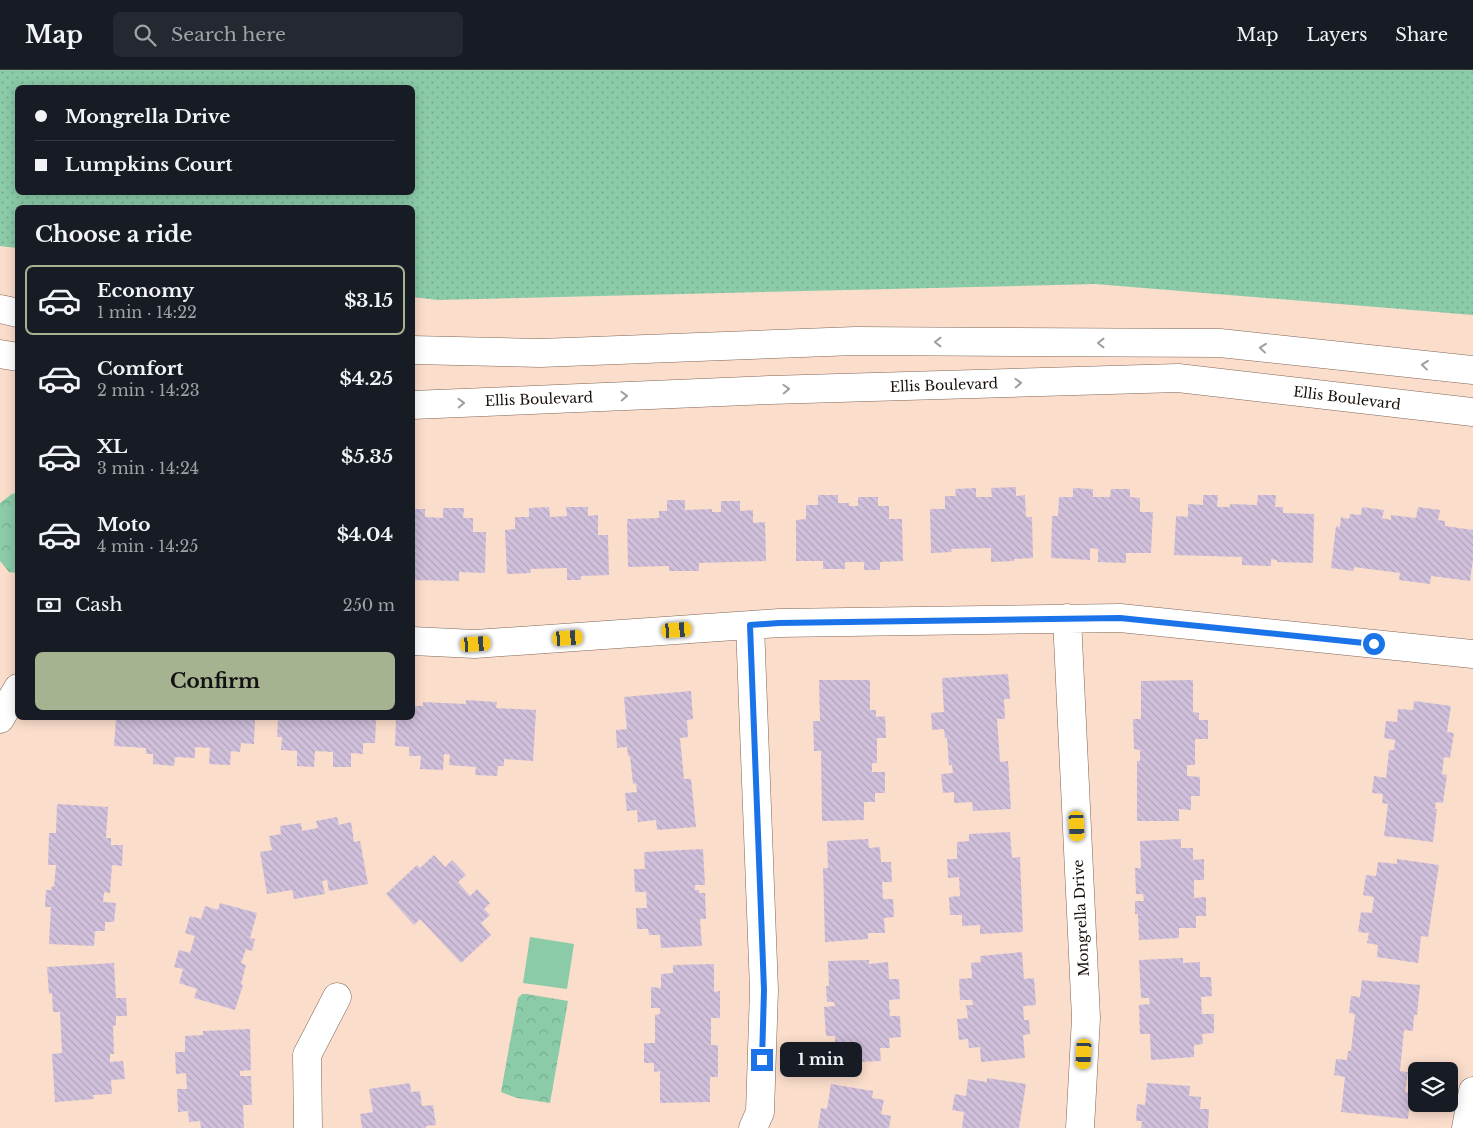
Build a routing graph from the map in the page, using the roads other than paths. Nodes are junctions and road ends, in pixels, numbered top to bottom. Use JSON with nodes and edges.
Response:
{"nodes":[{"id":1,"x":0,"y":309,"type":"edge"},
{"id":2,"x":15,"y":312,"type":"edge"},
{"id":3,"x":415,"y":350,"type":"edge"},
{"id":4,"x":0,"y":354,"type":"edge"},
{"id":5,"x":15,"y":357,"type":"edge"},
{"id":6,"x":1473,"y":370,"type":"edge"},
{"id":7,"x":415,"y":405,"type":"edge"},
{"id":8,"x":1473,"y":412,"type":"edge"},
{"id":9,"x":1067,"y":618,"type":"junction"},
{"id":10,"x":750,"y":625,"type":"junction"},
{"id":11,"x":415,"y":641,"type":"edge"},
{"id":12,"x":1473,"y":654,"type":"edge"},
{"id":13,"x":15,"y":693,"type":"edge"},
{"id":14,"x":0,"y":719,"type":"edge"},
{"id":15,"x":337,"y":996,"type":"dead end"},
{"id":16,"x":1473,"y":1091,"type":"edge"},
{"id":17,"x":308,"y":1128,"type":"edge"},
{"id":18,"x":753,"y":1128,"type":"edge"},
{"id":19,"x":1080,"y":1128,"type":"edge"},
{"id":20,"x":1466,"y":1128,"type":"edge"}],
"edges":[{"from":1,"to":2,"type":"street"},
{"from":6,"to":3,"type":"street","one_way":true},
{"from":4,"to":5,"type":"street"},
{"from":7,"to":8,"type":"street","name":"Ellis Boulevard","one_way":true},
{"from":9,"to":10,"type":"street"},
{"from":9,"to":12,"type":"street"},
{"from":9,"to":19,"type":"street","name":"Mongrella Drive"},
{"from":10,"to":11,"type":"street"},
{"from":10,"to":18,"type":"street"},
{"from":13,"to":14,"type":"street"},
{"from":15,"to":17,"type":"street"},
{"from":16,"to":20,"type":"street"}]}
